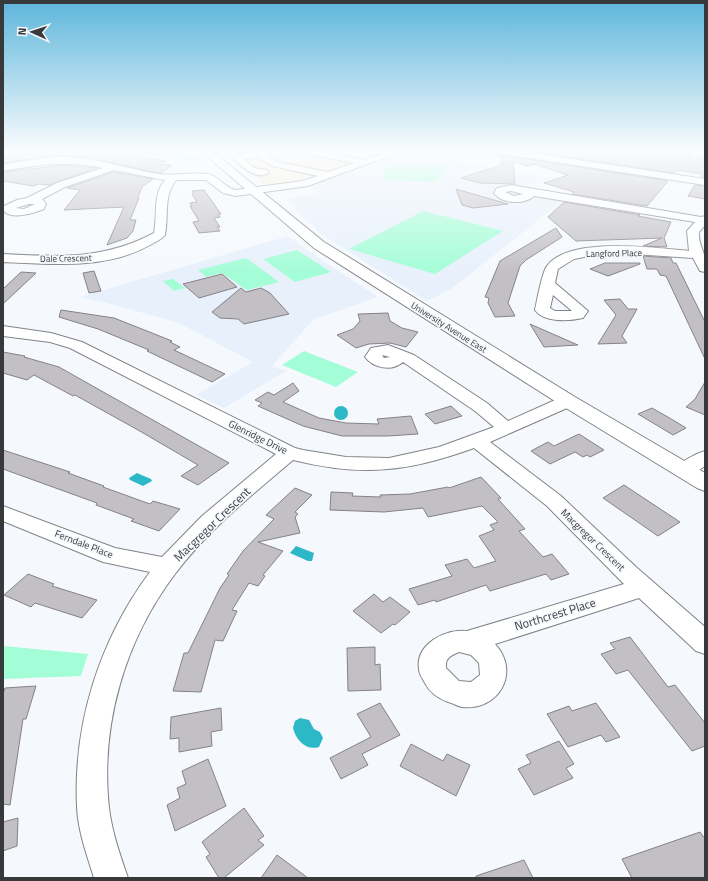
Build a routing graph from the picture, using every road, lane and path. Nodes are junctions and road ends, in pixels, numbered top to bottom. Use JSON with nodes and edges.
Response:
{"nodes":[{"id":1,"x":47,"y":192,"type":"edge"},
{"id":2,"x":162,"y":192,"type":"edge"},
{"id":3,"x":231,"y":192,"type":"edge"},
{"id":4,"x":244,"y":192,"type":"edge"},
{"id":5,"x":256,"y":192,"type":"edge"},
{"id":6,"x":529,"y":192,"type":"edge"},
{"id":7,"x":29,"y":201,"type":"dead end"},
{"id":8,"x":703,"y":220,"type":"edge"},
{"id":9,"x":697,"y":255,"type":"junction"},
{"id":10,"x":3,"y":258,"type":"edge"},
{"id":11,"x":705,"y":268,"type":"edge"},
{"id":12,"x":548,"y":284,"type":"dead end"},
{"id":13,"x":3,"y":331,"type":"edge"},
{"id":14,"x":397,"y":354,"type":"dead end"},
{"id":15,"x":568,"y":401,"type":"junction"},
{"id":16,"x":506,"y":428,"type":"junction"},
{"id":17,"x":477,"y":441,"type":"junction"},
{"id":18,"x":289,"y":453,"type":"junction"},
{"id":19,"x":705,"y":457,"type":"edge"},
{"id":20,"x":685,"y":470,"type":"junction"},
{"id":21,"x":705,"y":483,"type":"edge"},
{"id":22,"x":3,"y":513,"type":"edge"},
{"id":23,"x":167,"y":567,"type":"junction"},
{"id":24,"x":644,"y":587,"type":"junction"},
{"id":25,"x":467,"y":642,"type":"dead end"},
{"id":26,"x":705,"y":643,"type":"edge"},
{"id":27,"x":111,"y":878,"type":"edge"}],
"edges":[{"from":1,"to":7,"type":"street"},
{"from":2,"to":10,"type":"street","name":"Dale Crescent"},
{"from":3,"to":4,"type":"street"},
{"from":5,"to":15,"type":"main road","name":"University Avenue East"},
{"from":6,"to":8,"type":"street"},
{"from":8,"to":9,"type":"street"},
{"from":9,"to":11,"type":"street"},
{"from":9,"to":12,"type":"street","name":"Langford Place"},
{"from":13,"to":18,"type":"street","name":"Glenridge Drive"},
{"from":14,"to":16,"type":"street"},
{"from":15,"to":16,"type":"street","name":"Glenridge Drive"},
{"from":15,"to":20,"type":"main road","name":"University Avenue East"},
{"from":16,"to":17,"type":"street","name":"Glenridge Drive"},
{"from":17,"to":18,"type":"street","name":"Glenridge Drive"},
{"from":17,"to":24,"type":"street","name":"Macgregor Crescent"},
{"from":18,"to":23,"type":"street","name":"Macgregor Crescent"},
{"from":19,"to":20,"type":"street"},
{"from":20,"to":21,"type":"main road","name":"University Avenue East"},
{"from":22,"to":23,"type":"street","name":"Ferndale Place"},
{"from":23,"to":27,"type":"street","name":"Macgregor Crescent"},
{"from":24,"to":25,"type":"street","name":"Northcrest Place"},
{"from":24,"to":26,"type":"street","name":"Macgregor Crescent"}]}
